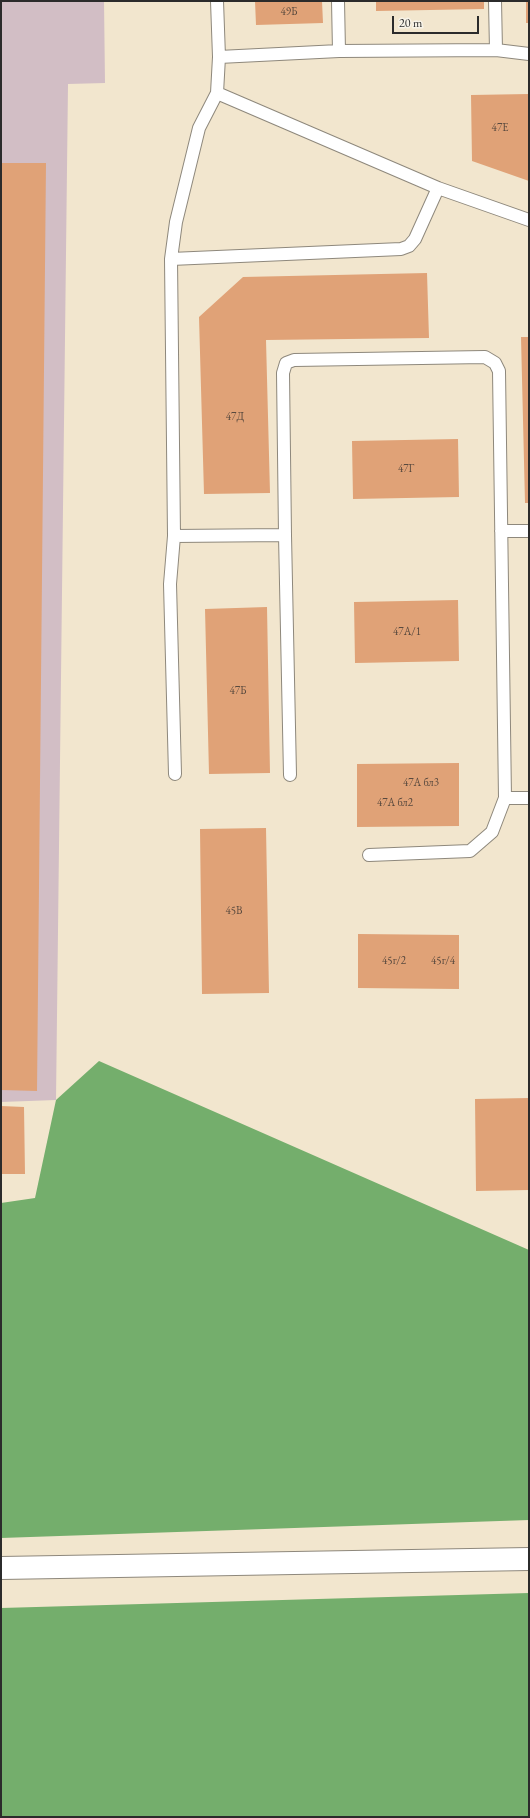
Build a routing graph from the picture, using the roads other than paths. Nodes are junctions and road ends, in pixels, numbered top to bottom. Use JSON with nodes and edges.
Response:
{"nodes":[{"id":1,"x":217,"y":1,"type":"edge"},
{"id":2,"x":338,"y":1,"type":"edge"},
{"id":3,"x":495,"y":1,"type":"edge"},
{"id":4,"x":496,"y":50,"type":"junction"},
{"id":5,"x":339,"y":51,"type":"junction"},
{"id":6,"x":529,"y":54,"type":"edge"},
{"id":7,"x":218,"y":57,"type":"junction"},
{"id":8,"x":217,"y":93,"type":"junction"},
{"id":9,"x":438,"y":188,"type":"junction"},
{"id":10,"x":529,"y":220,"type":"edge"},
{"id":11,"x":171,"y":259,"type":"junction"},
{"id":12,"x":529,"y":531,"type":"edge"},
{"id":13,"x":501,"y":532,"type":"junction"},
{"id":14,"x":286,"y":535,"type":"junction"},
{"id":15,"x":174,"y":536,"type":"junction"},
{"id":16,"x":175,"y":774,"type":"dead end"},
{"id":17,"x":290,"y":775,"type":"dead end"},
{"id":18,"x":505,"y":798,"type":"junction"},
{"id":19,"x":529,"y":798,"type":"edge"},
{"id":20,"x":369,"y":854,"type":"dead end"},
{"id":21,"x":529,"y":1559,"type":"edge"},
{"id":22,"x":1,"y":1568,"type":"edge"}],
"edges":[{"from":1,"to":7,"type":"lane"},
{"from":2,"to":5,"type":"lane"},
{"from":3,"to":4,"type":"lane"},
{"from":4,"to":5,"type":"lane"},
{"from":4,"to":6,"type":"lane"},
{"from":5,"to":7,"type":"lane"},
{"from":7,"to":8,"type":"lane"},
{"from":8,"to":9,"type":"lane"},
{"from":8,"to":11,"type":"lane"},
{"from":9,"to":10,"type":"lane"},
{"from":9,"to":11,"type":"lane"},
{"from":11,"to":15,"type":"lane"},
{"from":12,"to":13,"type":"lane"},
{"from":13,"to":14,"type":"lane"},
{"from":13,"to":18,"type":"lane"},
{"from":14,"to":15,"type":"lane"},
{"from":14,"to":17,"type":"lane"},
{"from":15,"to":16,"type":"lane"},
{"from":18,"to":19,"type":"lane"},
{"from":18,"to":20,"type":"lane"},
{"from":21,"to":22,"type":"street"}]}
